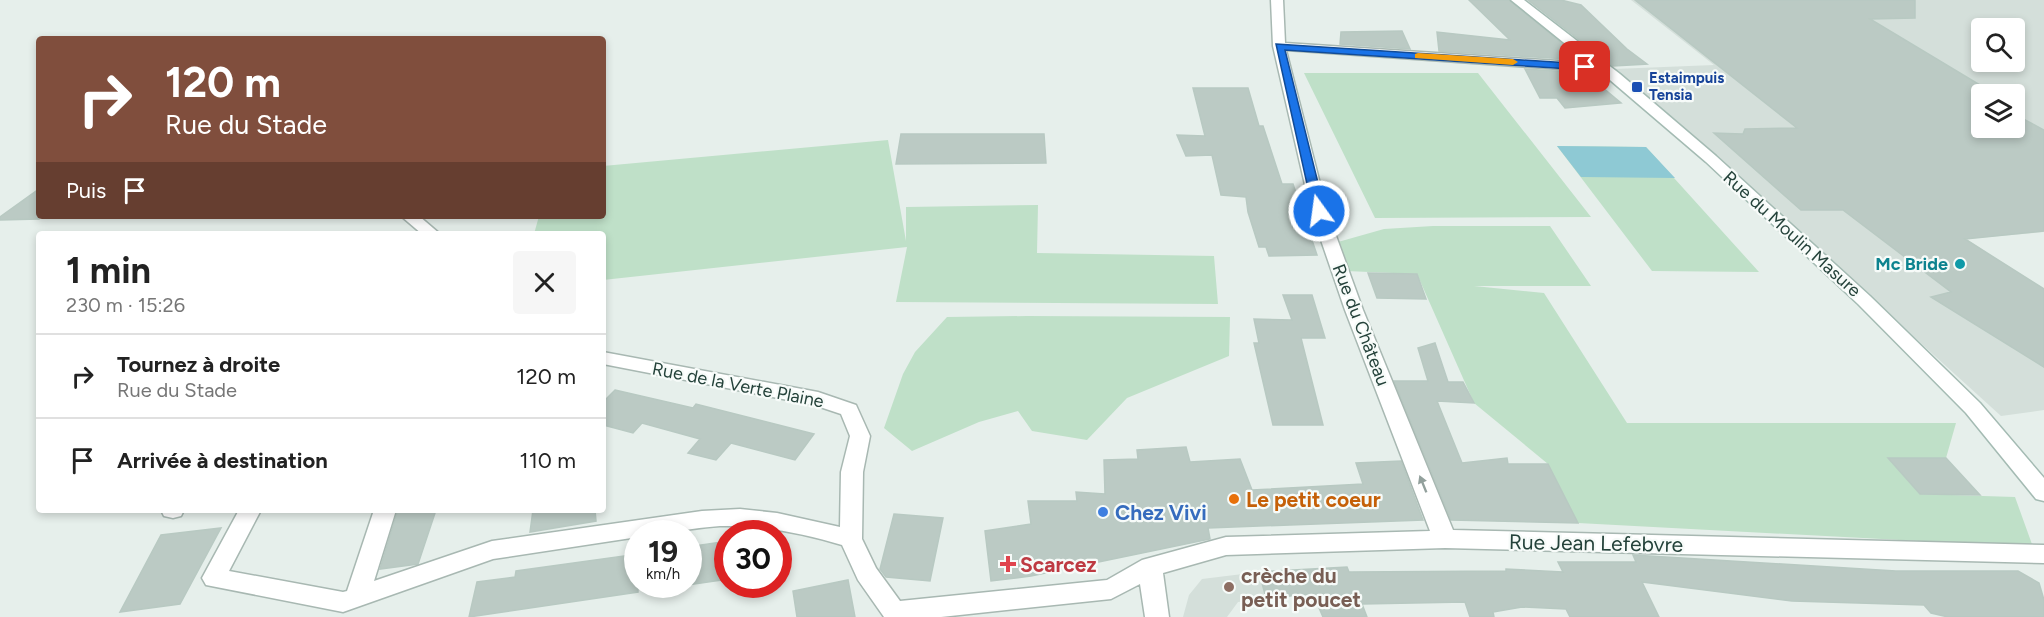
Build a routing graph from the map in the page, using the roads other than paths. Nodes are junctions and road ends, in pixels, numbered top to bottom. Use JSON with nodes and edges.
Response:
{"nodes":[{"id":1,"x":1277,"y":0,"type":"edge"},
{"id":2,"x":1516,"y":0,"type":"edge"},
{"id":3,"x":1279,"y":46,"type":"junction"},
{"id":4,"x":1603,"y":68,"type":"junction"},
{"id":5,"x":413,"y":219,"type":"edge"},
{"id":6,"x":428,"y":231,"type":"edge"},
{"id":7,"x":606,"y":359,"type":"edge"},
{"id":8,"x":2044,"y":493,"type":"edge"},
{"id":9,"x":248,"y":513,"type":"edge"},
{"id":10,"x":385,"y":513,"type":"edge"},
{"id":11,"x":851,"y":539,"type":"junction"},
{"id":12,"x":1445,"y":539,"type":"junction"},
{"id":13,"x":2044,"y":554,"type":"edge"},
{"id":14,"x":1150,"y":567,"type":"junction"},
{"id":15,"x":357,"y":598,"type":"junction"},
{"id":16,"x":893,"y":615,"type":"edge"},
{"id":17,"x":1157,"y":617,"type":"edge"}],
"edges":[{"from":1,"to":3,"type":"street","name":"Rue du Château"},
{"from":2,"to":4,"type":"street","name":"Rue du Moulin Masure"},
{"from":3,"to":4,"type":"street"},
{"from":12,"to":3,"type":"street","name":"Rue du Château","one_way":true},
{"from":4,"to":8,"type":"street","name":"Rue du Moulin Masure"},
{"from":5,"to":6,"type":"street"},
{"from":7,"to":11,"type":"street","name":"Rue de la Verte Plaine"},
{"from":9,"to":15,"type":"street"},
{"from":10,"to":15,"type":"street"},
{"from":11,"to":15,"type":"street"},
{"from":11,"to":16,"type":"street"},
{"from":12,"to":13,"type":"street","name":"Rue Jean Lefebvre"},
{"from":12,"to":14,"type":"street","name":"Rue Jean Lefebvre"},
{"from":14,"to":16,"type":"street","name":"Rue Jean Lefebvre"},
{"from":14,"to":17,"type":"street"}]}
